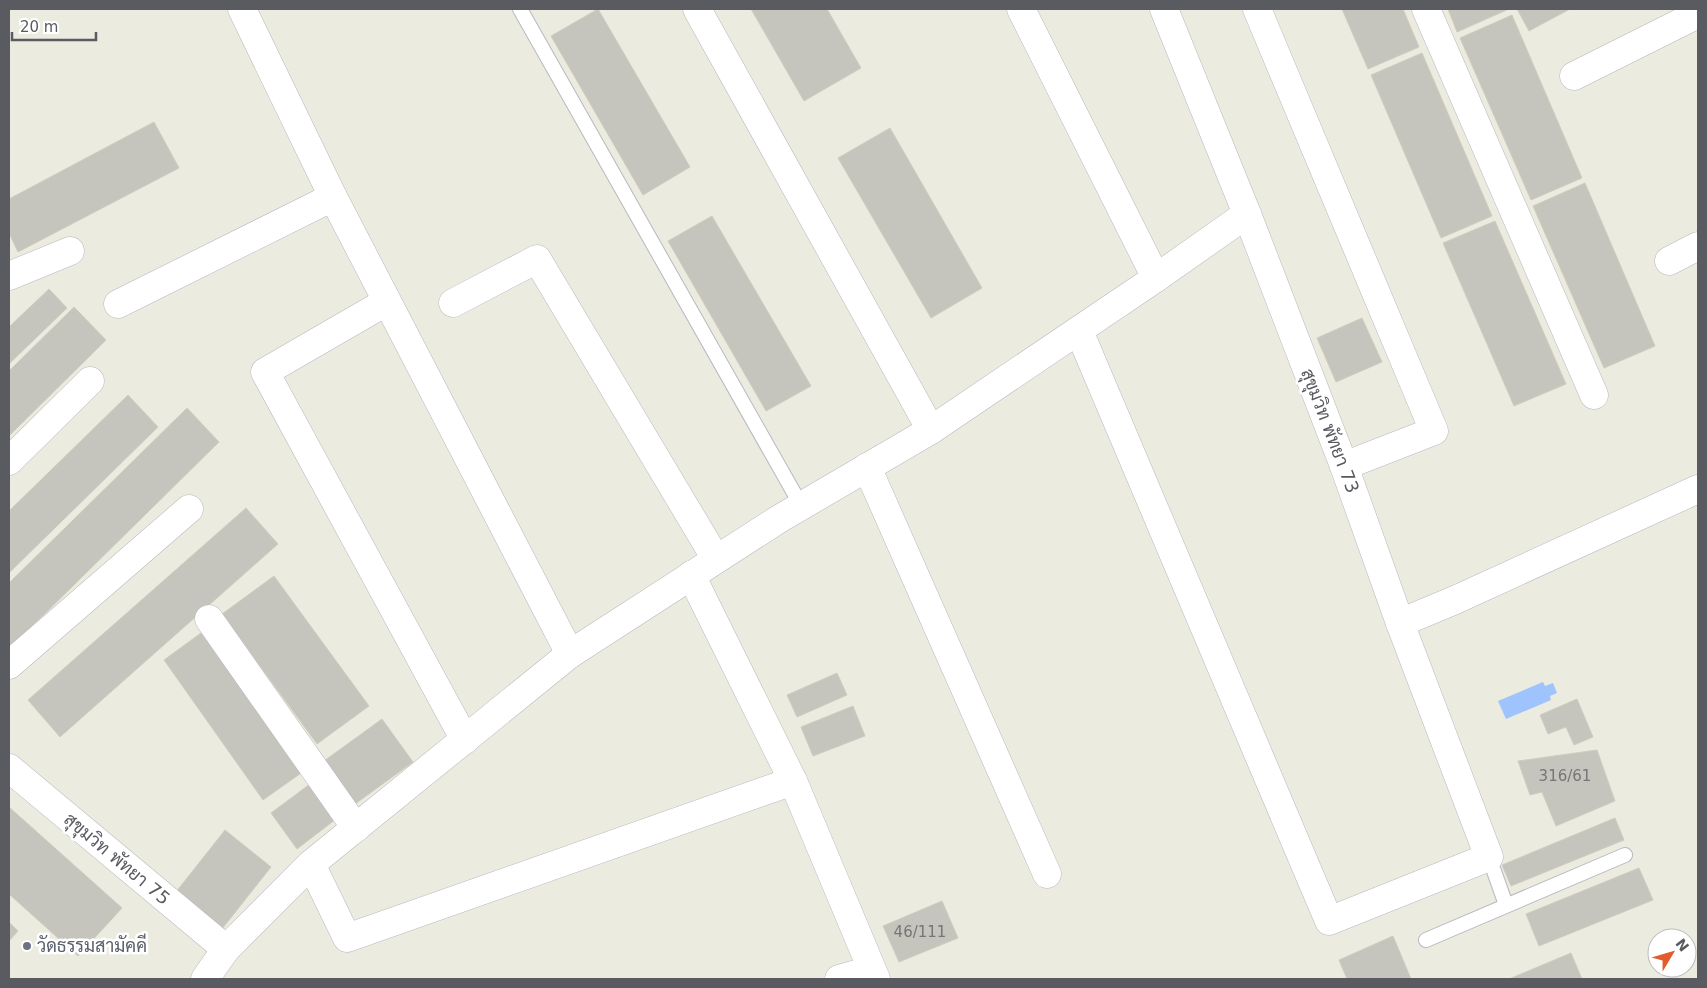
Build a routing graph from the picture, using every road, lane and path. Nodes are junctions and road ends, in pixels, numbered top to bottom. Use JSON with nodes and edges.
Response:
{"nodes":[{"id":1,"x":242,"y":9,"type":"edge"},
{"id":2,"x":520,"y":9,"type":"edge"},
{"id":3,"x":697,"y":9,"type":"edge"},
{"id":4,"x":1021,"y":9,"type":"edge"},
{"id":5,"x":1164,"y":9,"type":"edge"},
{"id":6,"x":1257,"y":9,"type":"edge"},
{"id":7,"x":1426,"y":9,"type":"edge"},
{"id":8,"x":1698,"y":14,"type":"edge"},
{"id":9,"x":1574,"y":76,"type":"dead end"},
{"id":10,"x":333,"y":197,"type":"junction"},
{"id":11,"x":1247,"y":214,"type":"junction"},
{"id":12,"x":1698,"y":246,"type":"edge"},
{"id":13,"x":70,"y":251,"type":"dead end"},
{"id":14,"x":1669,"y":261,"type":"dead end"},
{"id":15,"x":9,"y":276,"type":"edge"},
{"id":16,"x":1156,"y":278,"type":"junction"},
{"id":17,"x":386,"y":302,"type":"junction"},
{"id":18,"x":453,"y":303,"type":"dead end"},
{"id":19,"x":118,"y":304,"type":"dead end"},
{"id":20,"x":1079,"y":330,"type":"junction"},
{"id":21,"x":90,"y":381,"type":"dead end"},
{"id":22,"x":1594,"y":395,"type":"dead end"},
{"id":23,"x":931,"y":430,"type":"junction"},
{"id":24,"x":9,"y":461,"type":"edge"},
{"id":25,"x":1344,"y":466,"type":"junction"},
{"id":26,"x":867,"y":467,"type":"junction"},
{"id":27,"x":1698,"y":489,"type":"edge"},
{"id":28,"x":802,"y":507,"type":"junction"},
{"id":29,"x":189,"y":509,"type":"dead end"},
{"id":30,"x":716,"y":559,"type":"junction"},
{"id":31,"x":691,"y":575,"type":"junction"},
{"id":32,"x":209,"y":619,"type":"dead end"},
{"id":33,"x":1400,"y":623,"type":"junction"},
{"id":34,"x":570,"y":654,"type":"junction"},
{"id":35,"x":9,"y":665,"type":"edge"},
{"id":36,"x":465,"y":740,"type":"junction"},
{"id":37,"x":9,"y":768,"type":"edge"},
{"id":38,"x":793,"y":781,"type":"junction"},
{"id":39,"x":356,"y":828,"type":"junction"},
{"id":40,"x":1625,"y":856,"type":"dead end"},
{"id":41,"x":1489,"y":857,"type":"junction"},
{"id":42,"x":311,"y":864,"type":"junction"},
{"id":43,"x":1047,"y":874,"type":"dead end"},
{"id":44,"x":1506,"y":905,"type":"junction"},
{"id":45,"x":1426,"y":940,"type":"dead end"},
{"id":46,"x":226,"y":949,"type":"junction"},
{"id":47,"x":874,"y":974,"type":"edge"},
{"id":48,"x":205,"y":979,"type":"edge"},
{"id":49,"x":839,"y":979,"type":"edge"}],
"edges":[{"from":1,"to":10,"type":"street"},
{"from":2,"to":28,"type":"lane"},
{"from":3,"to":23,"type":"street"},
{"from":4,"to":16,"type":"street"},
{"from":5,"to":11,"type":"street","name":"สุขุมวิท พัทยา 73"},
{"from":6,"to":25,"type":"street"},
{"from":7,"to":22,"type":"street"},
{"from":8,"to":9,"type":"street"},
{"from":10,"to":17,"type":"street"},
{"from":10,"to":19,"type":"street"},
{"from":11,"to":16,"type":"street"},
{"from":11,"to":25,"type":"street","name":"สุขุมวิท พัทยา 73"},
{"from":12,"to":14,"type":"street"},
{"from":13,"to":15,"type":"street"},
{"from":16,"to":20,"type":"street"},
{"from":17,"to":34,"type":"street"},
{"from":17,"to":36,"type":"street"},
{"from":18,"to":30,"type":"street"},
{"from":20,"to":23,"type":"street"},
{"from":20,"to":41,"type":"street"},
{"from":21,"to":24,"type":"street"},
{"from":23,"to":26,"type":"street"},
{"from":25,"to":33,"type":"street","name":"สุขุมวิท พัทยา 73"},
{"from":26,"to":28,"type":"street"},
{"from":26,"to":43,"type":"street"},
{"from":27,"to":33,"type":"street"},
{"from":28,"to":30,"type":"street"},
{"from":29,"to":35,"type":"street"},
{"from":30,"to":31,"type":"street"},
{"from":31,"to":34,"type":"street"},
{"from":31,"to":38,"type":"street"},
{"from":32,"to":39,"type":"street"},
{"from":33,"to":41,"type":"street","name":"สุขุมวิท พัทยา 73"},
{"from":34,"to":36,"type":"street"},
{"from":36,"to":39,"type":"street"},
{"from":37,"to":46,"type":"street","name":"สุขุมวิท พัทยา 75"},
{"from":38,"to":42,"type":"street"},
{"from":38,"to":47,"type":"street"},
{"from":39,"to":42,"type":"street"},
{"from":40,"to":44,"type":"lane"},
{"from":41,"to":44,"type":"lane"},
{"from":42,"to":46,"type":"street"},
{"from":44,"to":45,"type":"lane"},
{"from":46,"to":48,"type":"street"},
{"from":47,"to":49,"type":"street"}]}
